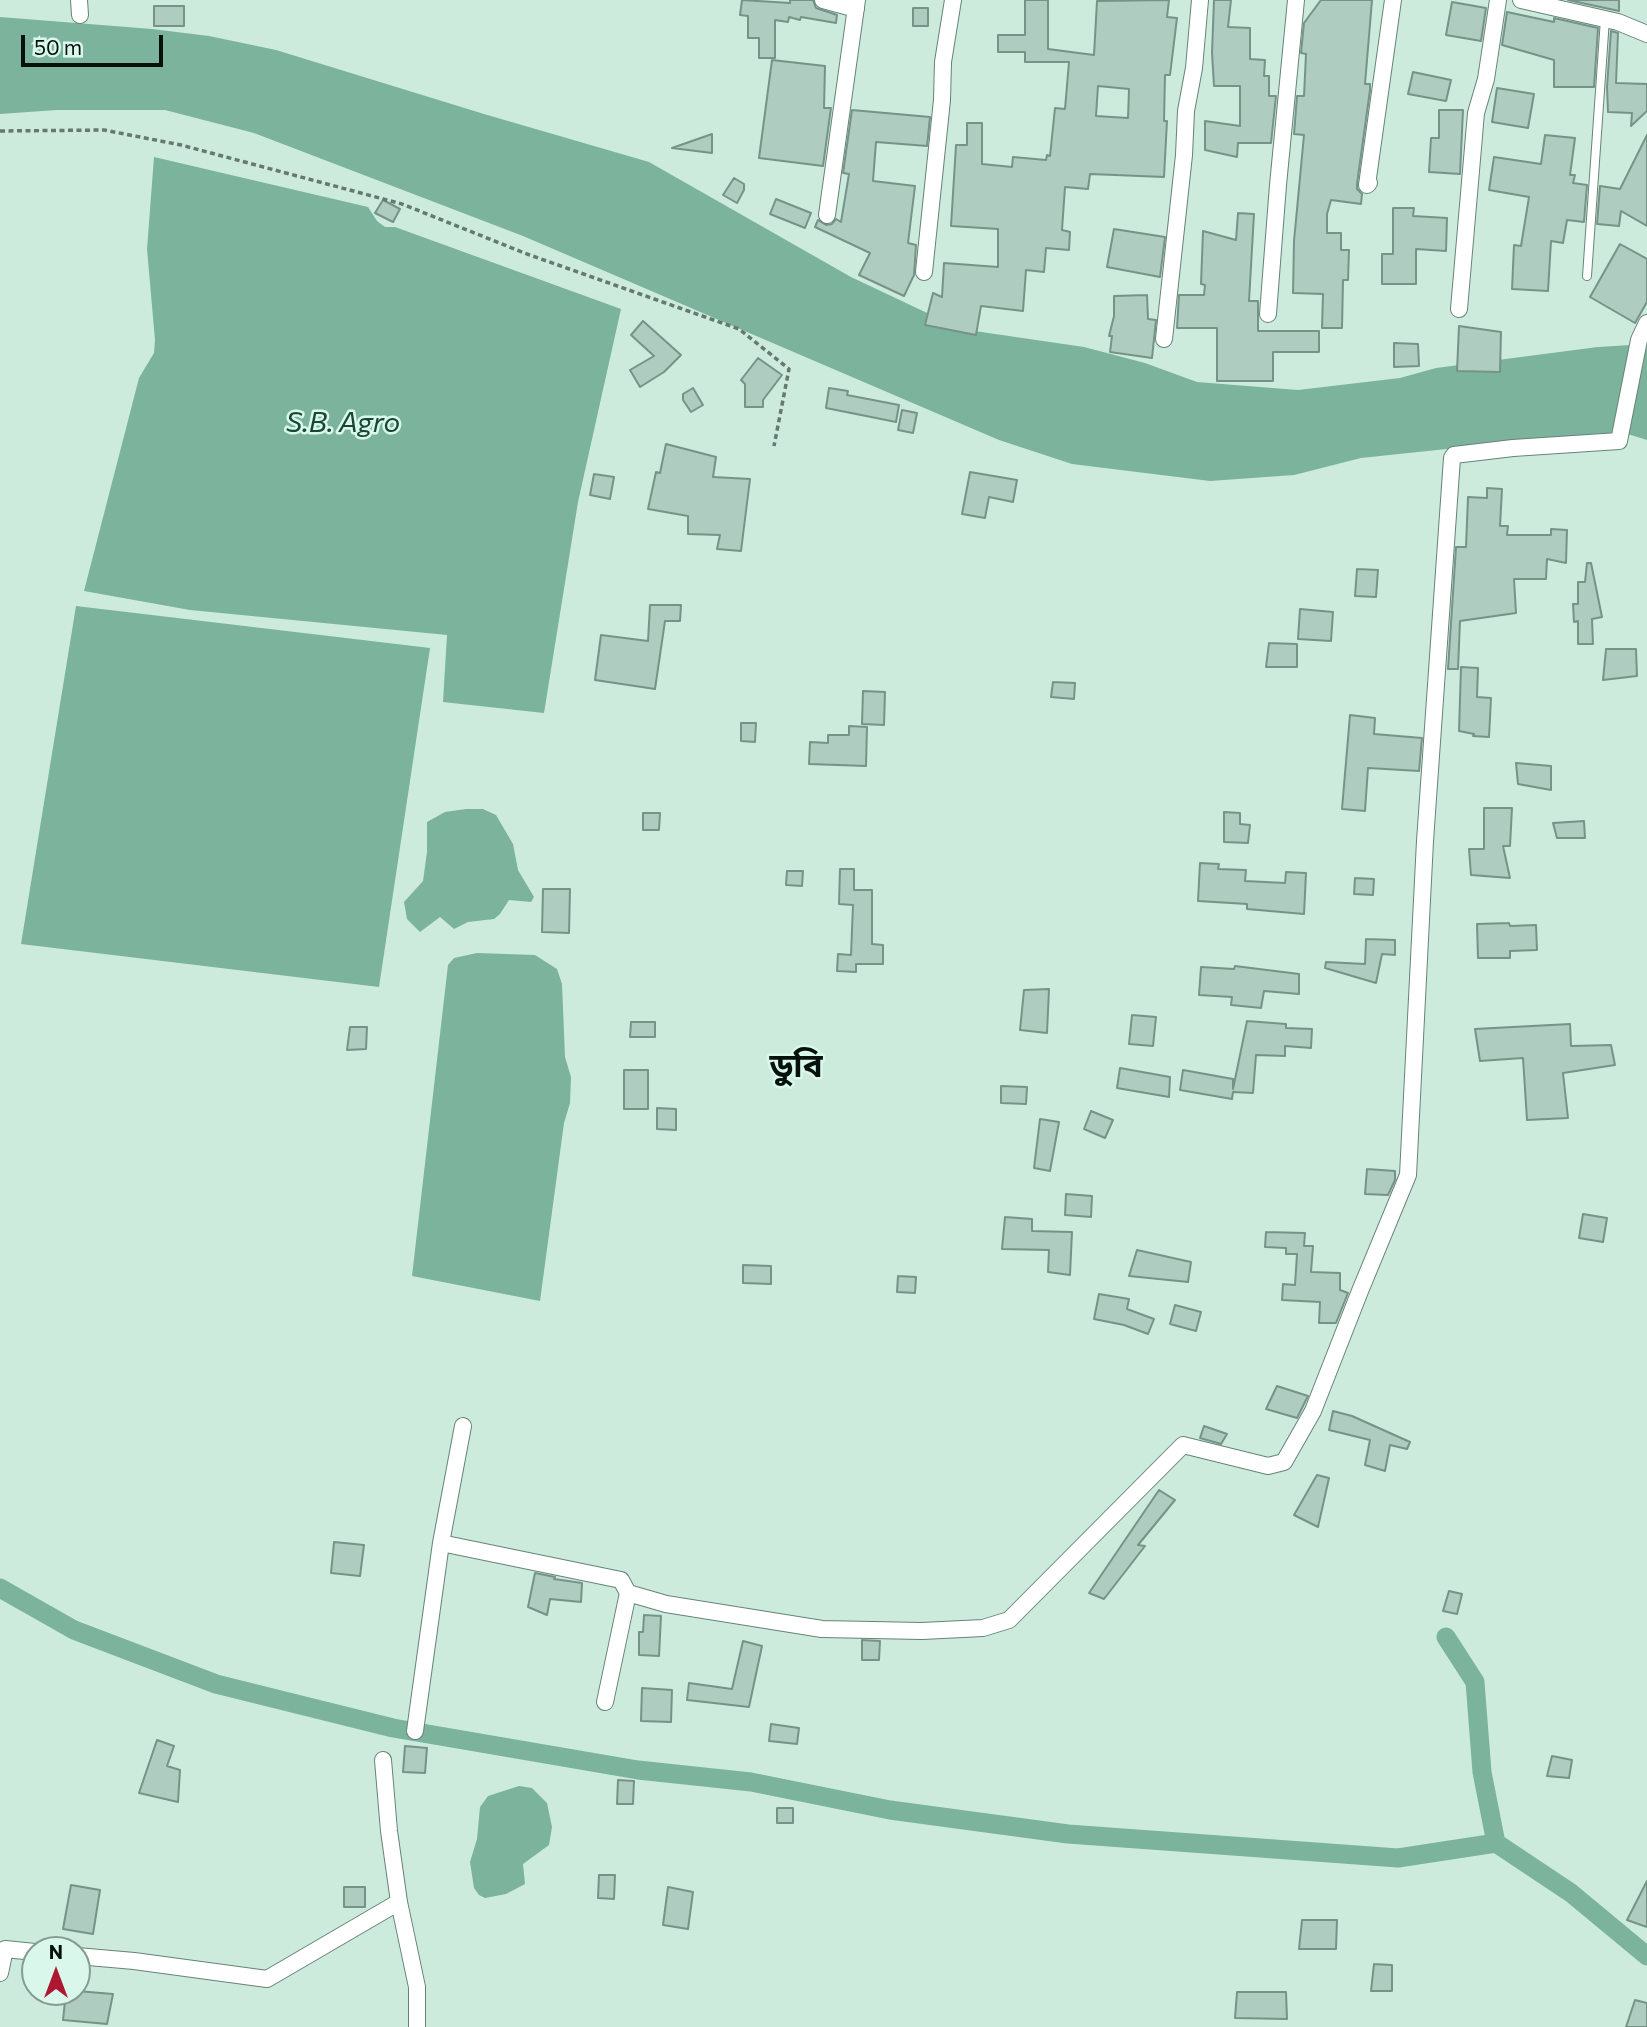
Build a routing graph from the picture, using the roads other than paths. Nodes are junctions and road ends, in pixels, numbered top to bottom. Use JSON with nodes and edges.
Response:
{"nodes":[{"id":1,"x":823,"y":0,"type":"edge"},
{"id":2,"x":953,"y":0,"type":"edge"},
{"id":3,"x":1200,"y":0,"type":"edge"},
{"id":4,"x":1296,"y":0,"type":"edge"},
{"id":5,"x":1393,"y":0,"type":"edge"},
{"id":6,"x":1498,"y":0,"type":"edge"},
{"id":7,"x":1521,"y":0,"type":"edge"},
{"id":8,"x":857,"y":4,"type":"edge"},
{"id":9,"x":1605,"y":19,"type":"junction"},
{"id":10,"x":1647,"y":34,"type":"edge"},
{"id":11,"x":1369,"y":183,"type":"dead end"},
{"id":12,"x":827,"y":215,"type":"dead end"},
{"id":13,"x":924,"y":272,"type":"dead end"},
{"id":14,"x":1587,"y":276,"type":"dead end"},
{"id":15,"x":1459,"y":309,"type":"dead end"},
{"id":16,"x":1268,"y":314,"type":"dead end"},
{"id":17,"x":1647,"y":323,"type":"edge"},
{"id":18,"x":1164,"y":339,"type":"dead end"},
{"id":19,"x":463,"y":1426,"type":"dead end"},
{"id":20,"x":441,"y":1543,"type":"junction"},
{"id":21,"x":628,"y":1593,"type":"junction"},
{"id":22,"x":605,"y":1702,"type":"dead end"},
{"id":23,"x":415,"y":1731,"type":"dead end"},
{"id":24,"x":383,"y":1760,"type":"dead end"},
{"id":25,"x":399,"y":1902,"type":"junction"},
{"id":26,"x":21,"y":1951,"type":"edge"},
{"id":27,"x":91,"y":1957,"type":"edge"},
{"id":28,"x":0,"y":1973,"type":"edge"},
{"id":29,"x":417,"y":2027,"type":"edge"}],
"edges":[{"from":1,"to":8,"type":"street"},
{"from":2,"to":13,"type":"street"},
{"from":3,"to":18,"type":"street"},
{"from":4,"to":16,"type":"street"},
{"from":5,"to":11,"type":"street"},
{"from":6,"to":15,"type":"street"},
{"from":7,"to":9,"type":"street"},
{"from":8,"to":12,"type":"street"},
{"from":9,"to":10,"type":"street"},
{"from":9,"to":14,"type":"lane"},
{"from":17,"to":21,"type":"street"},
{"from":19,"to":20,"type":"street"},
{"from":20,"to":21,"type":"street"},
{"from":20,"to":23,"type":"street"},
{"from":21,"to":22,"type":"street"},
{"from":24,"to":25,"type":"street"},
{"from":25,"to":27,"type":"street"},
{"from":25,"to":29,"type":"street"},
{"from":26,"to":28,"type":"street"}]}
